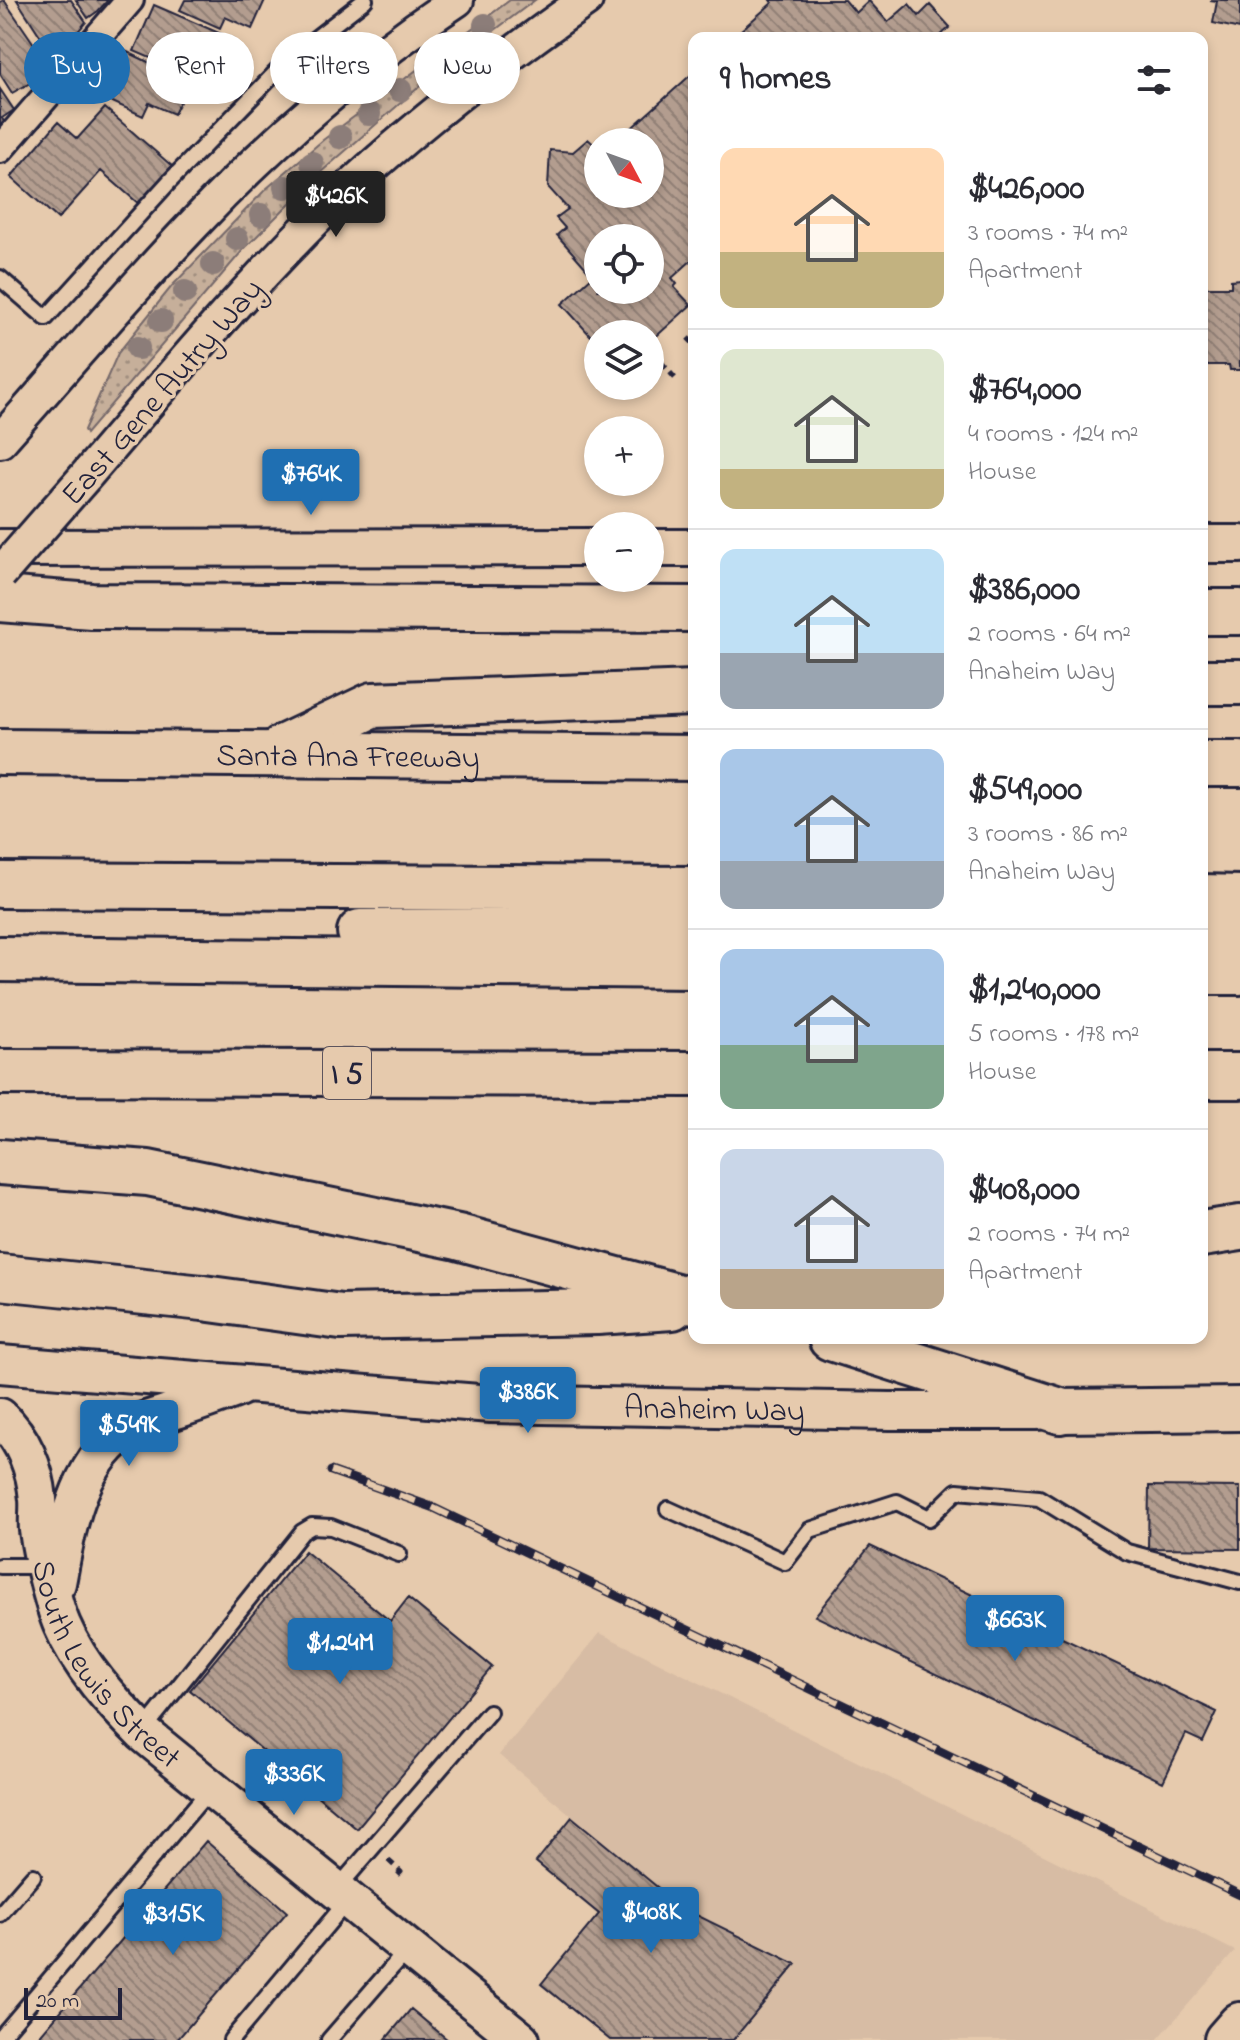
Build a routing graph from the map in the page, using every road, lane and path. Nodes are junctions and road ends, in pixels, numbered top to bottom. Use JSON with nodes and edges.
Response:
{"nodes":[{"id":1,"x":130,"y":0,"type":"edge"},
{"id":2,"x":365,"y":0,"type":"edge"},
{"id":3,"x":457,"y":0,"type":"edge"},
{"id":4,"x":586,"y":0,"type":"edge"},
{"id":5,"x":0,"y":149,"type":"edge"},
{"id":6,"x":2,"y":285,"type":"edge"},
{"id":7,"x":664,"y":365,"type":"edge"},
{"id":8,"x":675,"y":378,"type":"dead end"},
{"id":9,"x":0,"y":441,"type":"edge"},
{"id":10,"x":1208,"y":544,"type":"edge"},
{"id":11,"x":1240,"y":544,"type":"edge"},
{"id":12,"x":584,"y":547,"type":"edge"},
{"id":13,"x":0,"y":548,"type":"edge"},
{"id":14,"x":664,"y":548,"type":"edge"},
{"id":15,"x":688,"y":548,"type":"edge"},
{"id":16,"x":0,"y":574,"type":"edge"},
{"id":17,"x":0,"y":599,"type":"edge"},
{"id":18,"x":688,"y":609,"type":"edge"},
{"id":19,"x":1208,"y":682,"type":"edge"},
{"id":20,"x":1240,"y":682,"type":"edge"},
{"id":21,"x":688,"y":693,"type":"edge"},
{"id":22,"x":0,"y":752,"type":"edge"},
{"id":23,"x":272,"y":753,"type":"junction"},
{"id":24,"x":688,"y":758,"type":"edge"},
{"id":25,"x":1208,"y":764,"type":"edge"},
{"id":26,"x":1240,"y":764,"type":"edge"},
{"id":27,"x":0,"y":885,"type":"edge"},
{"id":28,"x":688,"y":889,"type":"edge"},
{"id":29,"x":1208,"y":897,"type":"edge"},
{"id":30,"x":1240,"y":898,"type":"edge"},
{"id":31,"x":0,"y":929,"type":"edge"},
{"id":32,"x":1208,"y":929,"type":"edge"},
{"id":33,"x":1240,"y":929,"type":"edge"},
{"id":34,"x":688,"y":931,"type":"edge"},
{"id":35,"x":0,"y":959,"type":"edge"},
{"id":36,"x":688,"y":966,"type":"edge"},
{"id":37,"x":1208,"y":972,"type":"edge"},
{"id":38,"x":1240,"y":972,"type":"edge"},
{"id":39,"x":0,"y":1072,"type":"edge"},
{"id":40,"x":688,"y":1074,"type":"edge"},
{"id":41,"x":1208,"y":1076,"type":"edge"},
{"id":42,"x":1240,"y":1076,"type":"edge"},
{"id":43,"x":0,"y":1162,"type":"edge"},
{"id":44,"x":1240,"y":1228,"type":"edge"},
{"id":45,"x":1208,"y":1233,"type":"edge"},
{"id":46,"x":0,"y":1277,"type":"edge"},
{"id":47,"x":688,"y":1301,"type":"edge"},
{"id":48,"x":688,"y":1304,"type":"edge"},
{"id":49,"x":850,"y":1344,"type":"edge"},
{"id":50,"x":0,"y":1364,"type":"edge"},
{"id":51,"x":250,"y":1384,"type":"junction"},
{"id":52,"x":1240,"y":1409,"type":"edge"},
{"id":53,"x":1060,"y":1411,"type":"junction"},
{"id":54,"x":0,"y":1417,"type":"edge"},
{"id":55,"x":668,"y":1509,"type":"dead end"},
{"id":56,"x":399,"y":1554,"type":"dead end"},
{"id":57,"x":0,"y":1566,"type":"edge"},
{"id":58,"x":54,"y":1576,"type":"junction"},
{"id":59,"x":1240,"y":1582,"type":"edge"},
{"id":60,"x":489,"y":1712,"type":"dead end"},
{"id":61,"x":142,"y":1732,"type":"junction"},
{"id":62,"x":211,"y":1788,"type":"junction"},
{"id":63,"x":382,"y":1856,"type":"dead end"},
{"id":64,"x":33,"y":1876,"type":"dead end"},
{"id":65,"x":397,"y":1876,"type":"dead end"},
{"id":66,"x":342,"y":1895,"type":"junction"},
{"id":67,"x":0,"y":1914,"type":"edge"},
{"id":68,"x":408,"y":1948,"type":"junction"},
{"id":69,"x":1240,"y":2024,"type":"edge"},
{"id":70,"x":0,"y":2038,"type":"edge"},
{"id":71,"x":231,"y":2040,"type":"edge"},
{"id":72,"x":329,"y":2040,"type":"edge"},
{"id":73,"x":521,"y":2040,"type":"edge"},
{"id":74,"x":1226,"y":2040,"type":"edge"}],
"edges":[{"from":1,"to":5,"type":"street"},
{"from":2,"to":6,"type":"lane"},
{"from":3,"to":9,"type":"street"},
{"from":4,"to":16,"type":"street","name":"East Gene Autry Way","bridge":true},
{"from":7,"to":8,"type":"path"},
{"from":10,"to":11,"type":"main road"},
{"from":12,"to":13,"type":"main road"},
{"from":14,"to":15,"type":"main road"},
{"from":17,"to":18,"type":"highway"},
{"from":19,"to":20,"type":"highway"},
{"from":21,"to":23,"type":"highway"},
{"from":22,"to":23,"type":"highway","name":"Santa Ana Freeway"},
{"from":23,"to":24,"type":"highway","name":"Santa Ana Freeway"},
{"from":25,"to":26,"type":"highway"},
{"from":27,"to":28,"type":"highway"},
{"from":29,"to":30,"type":"highway"},
{"from":31,"to":34,"type":"highway"},
{"from":32,"to":33,"type":"highway"},
{"from":35,"to":36,"type":"highway"},
{"from":37,"to":38,"type":"highway"},
{"from":39,"to":40,"type":"highway","number":"I 5"},
{"from":41,"to":42,"type":"highway"},
{"from":43,"to":47,"type":"highway"},
{"from":44,"to":45,"type":"highway"},
{"from":46,"to":48,"type":"highway"},
{"from":49,"to":53,"type":"highway"},
{"from":50,"to":51,"type":"main road","name":"Anaheim Way"},
{"from":51,"to":53,"type":"main road","name":"Anaheim Way"},
{"from":51,"to":58,"type":"main road"},
{"from":52,"to":53,"type":"main road","name":"Anaheim Way"},
{"from":54,"to":58,"type":"main road","name":"South Lewis Street"},
{"from":55,"to":59,"type":"lane"},
{"from":56,"to":61,"type":"lane"},
{"from":57,"to":58,"type":"lane"},
{"from":58,"to":61,"type":"main road","name":"South Lewis Street"},
{"from":60,"to":66,"type":"lane"},
{"from":61,"to":62,"type":"main road","name":"South Lewis Street"},
{"from":62,"to":66,"type":"main road","name":"South Lewis Street"},
{"from":62,"to":70,"type":"lane"},
{"from":63,"to":65,"type":"path"},
{"from":64,"to":67,"type":"lane"},
{"from":66,"to":68,"type":"main road","name":"South Lewis Street"},
{"from":66,"to":71,"type":"lane"},
{"from":68,"to":72,"type":"lane"},
{"from":68,"to":73,"type":"main road","name":"South Lewis Street"},
{"from":69,"to":74,"type":"main road"}]}
